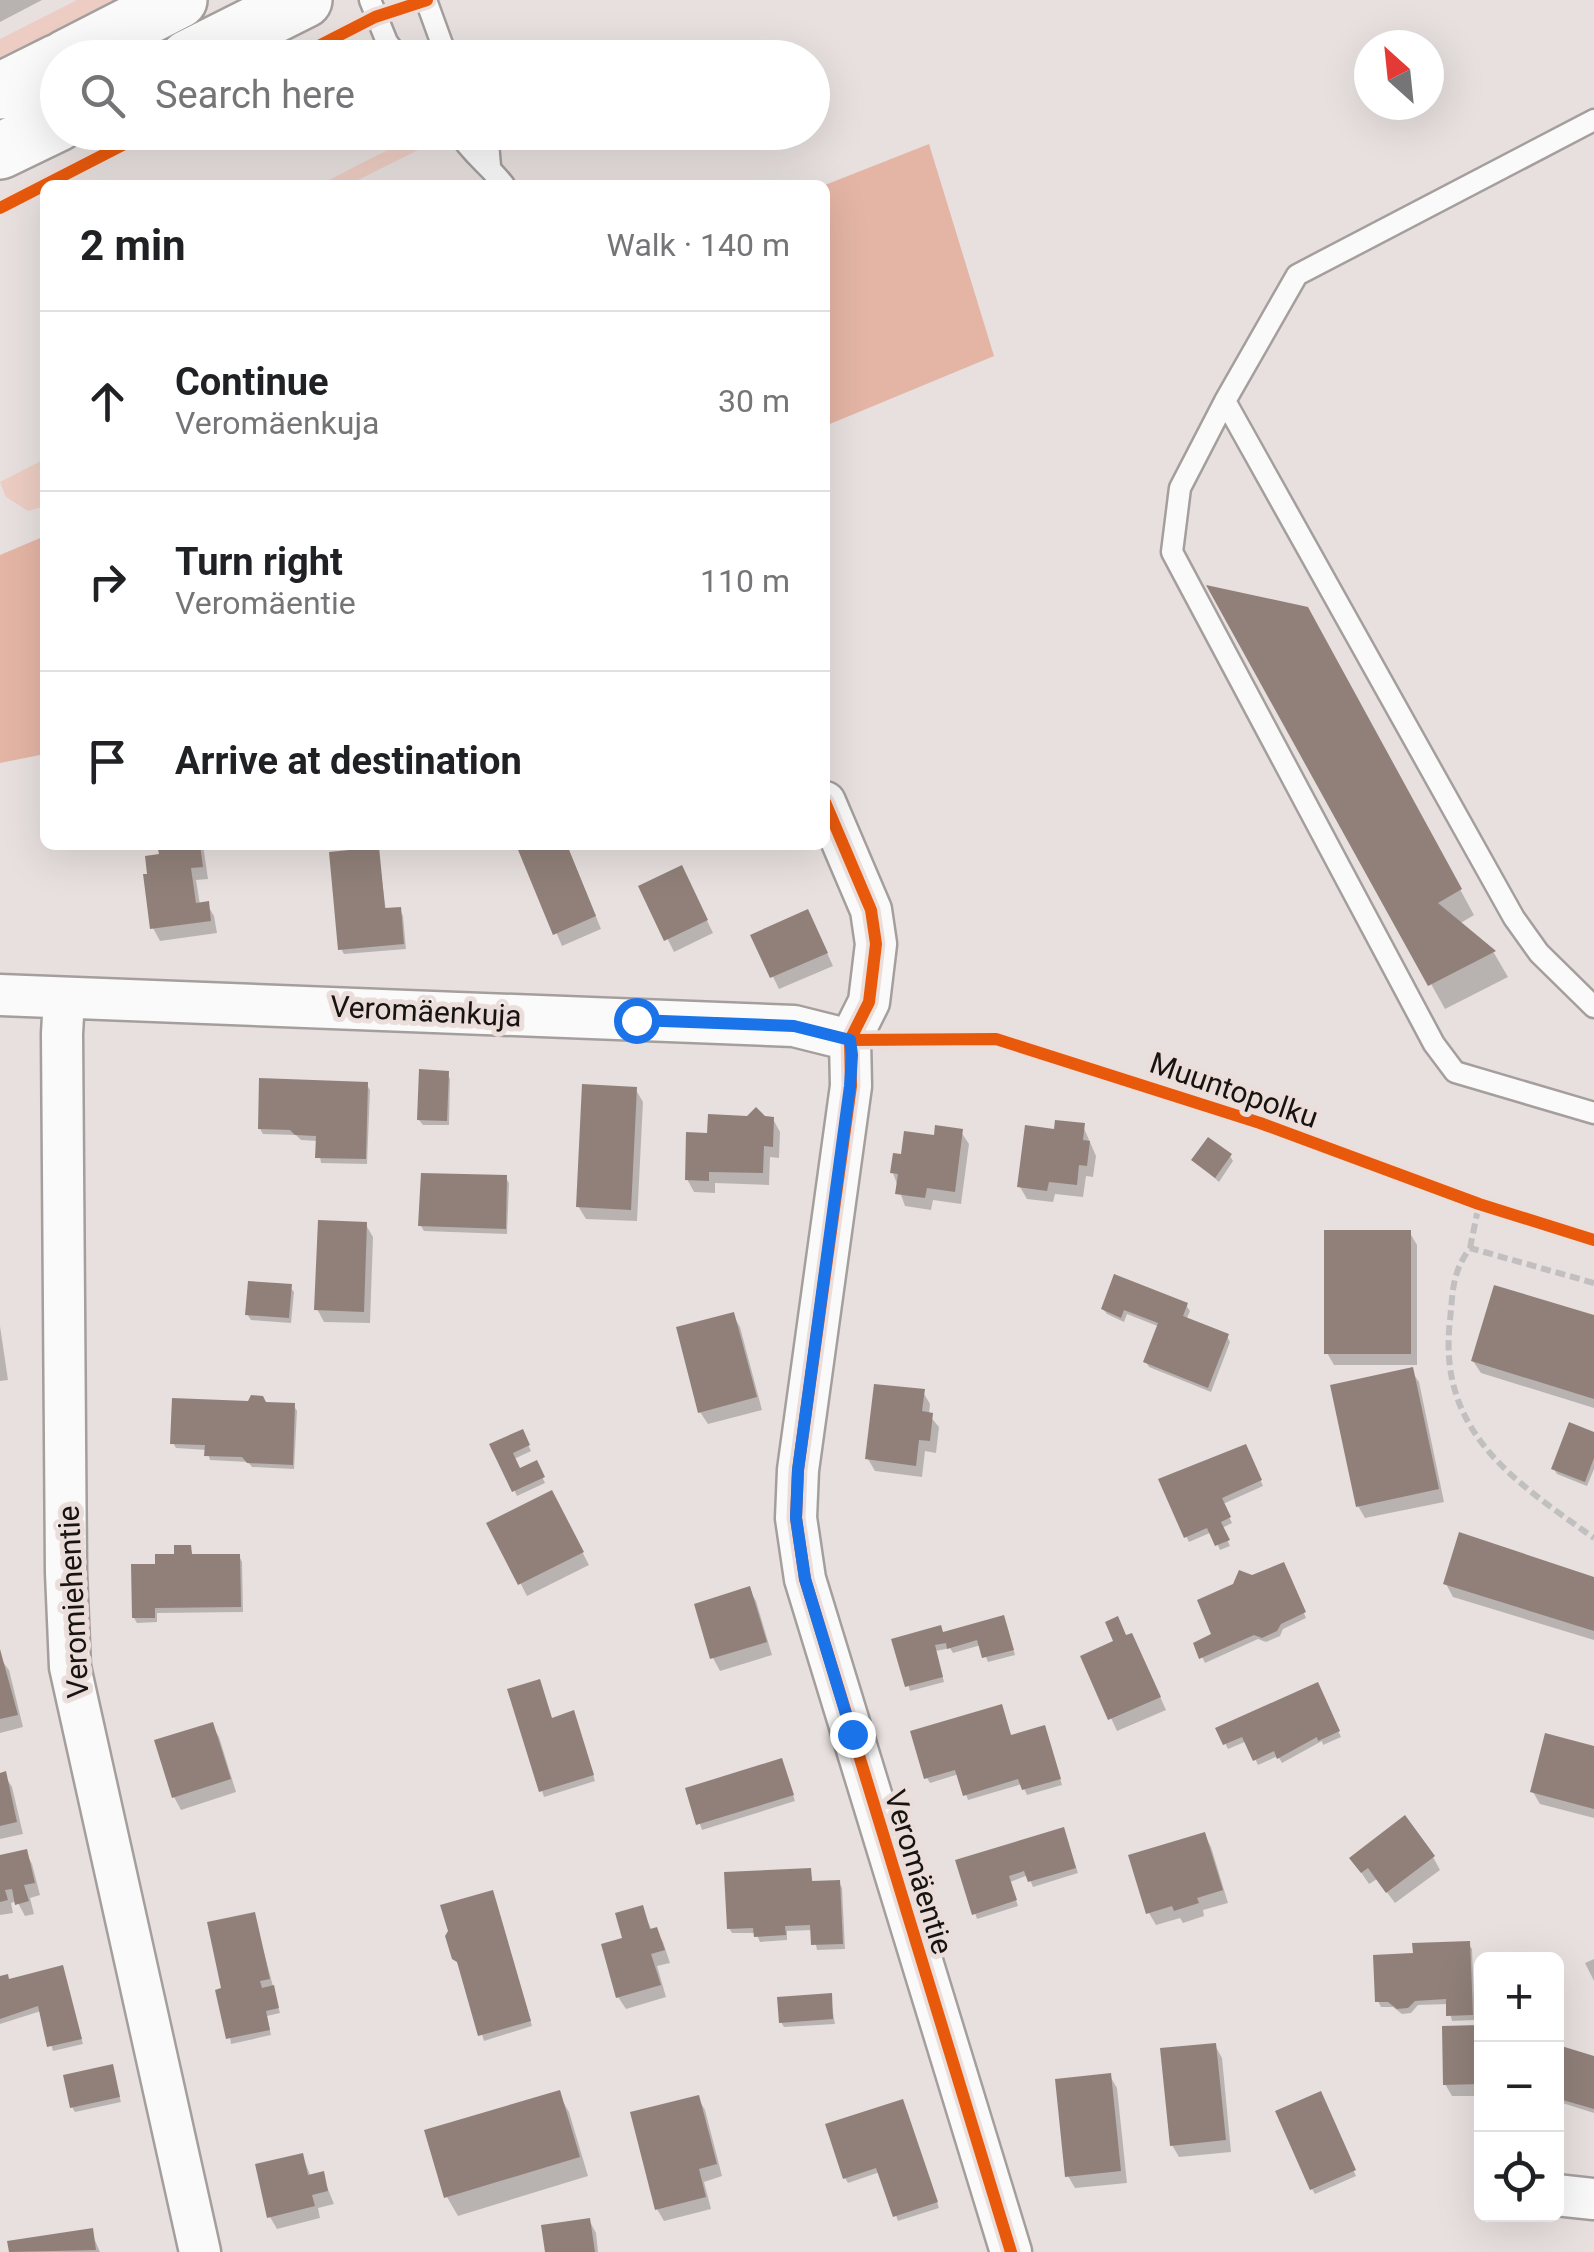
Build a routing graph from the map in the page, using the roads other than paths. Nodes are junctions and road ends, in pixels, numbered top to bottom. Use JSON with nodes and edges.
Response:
{"nodes":[{"id":1,"x":179,"y":0,"type":"edge"},
{"id":2,"x":304,"y":0,"type":"edge"},
{"id":3,"x":370,"y":0,"type":"edge"},
{"id":4,"x":426,"y":0,"type":"edge"},
{"id":5,"x":101,"y":40,"type":"edge"},
{"id":6,"x":224,"y":40,"type":"edge"},
{"id":7,"x":385,"y":40,"type":"edge"},
{"id":8,"x":440,"y":40,"type":"edge"},
{"id":9,"x":40,"y":71,"type":"edge"},
{"id":10,"x":0,"y":91,"type":"edge"},
{"id":11,"x":1594,"y":120,"type":"edge"},
{"id":12,"x":40,"y":132,"type":"edge"},
{"id":13,"x":469,"y":150,"type":"edge"},
{"id":14,"x":489,"y":150,"type":"edge"},
{"id":15,"x":0,"y":151,"type":"edge"},
{"id":16,"x":490,"y":166,"type":"junction"},
{"id":17,"x":500,"y":180,"type":"edge"},
{"id":18,"x":1225,"y":400,"type":"junction"},
{"id":19,"x":830,"y":814,"type":"edge"},
{"id":20,"x":0,"y":995,"type":"edge"},
{"id":21,"x":64,"y":998,"type":"junction"},
{"id":22,"x":1594,"y":1007,"type":"edge"},
{"id":23,"x":850,"y":1040,"type":"junction"},
{"id":24,"x":1594,"y":1113,"type":"edge"},
{"id":25,"x":1564,"y":2196,"type":"edge"},
{"id":26,"x":1594,"y":2199,"type":"edge"},
{"id":27,"x":200,"y":2252,"type":"edge"},
{"id":28,"x":1011,"y":2252,"type":"edge"}],
"edges":[{"from":1,"to":5,"type":"main road"},
{"from":2,"to":6,"type":"main road"},
{"from":3,"to":7,"type":"lane"},
{"from":4,"to":8,"type":"lane"},
{"from":9,"to":10,"type":"main road"},
{"from":11,"to":18,"type":"lane"},
{"from":12,"to":15,"type":"main road"},
{"from":13,"to":16,"type":"lane"},
{"from":14,"to":16,"type":"lane"},
{"from":16,"to":17,"type":"lane"},
{"from":18,"to":22,"type":"lane"},
{"from":18,"to":24,"type":"lane"},
{"from":19,"to":23,"type":"street","name":"Veromäentie"},
{"from":20,"to":21,"type":"street","name":"Veromäenkuja"},
{"from":21,"to":23,"type":"street","name":"Veromäenkuja"},
{"from":21,"to":27,"type":"street","name":"Veromiehentie"},
{"from":23,"to":28,"type":"street","name":"Veromäentie"},
{"from":25,"to":26,"type":"street"}]}
